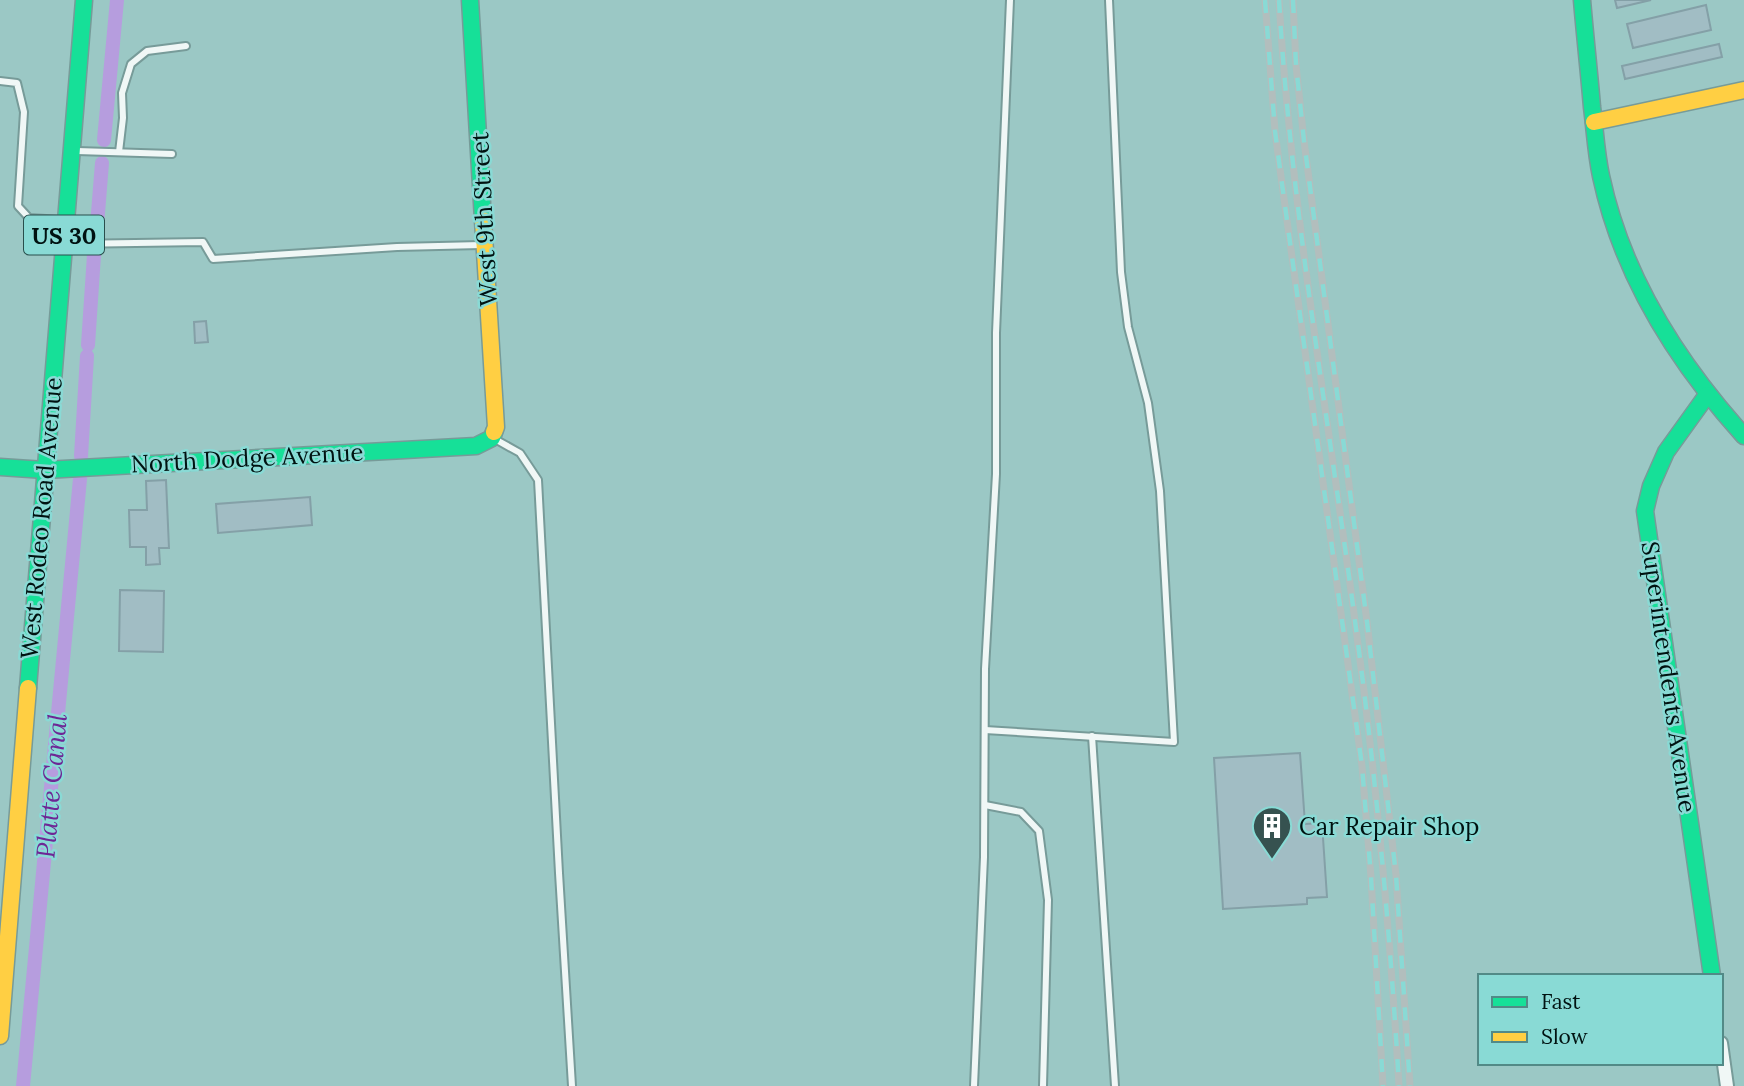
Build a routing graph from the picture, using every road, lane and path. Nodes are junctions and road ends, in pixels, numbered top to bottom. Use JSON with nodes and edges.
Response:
{"nodes":[{"id":1,"x":84,"y":0,"type":"edge"},
{"id":2,"x":470,"y":0,"type":"edge"},
{"id":3,"x":1010,"y":0,"type":"edge"},
{"id":4,"x":1109,"y":0,"type":"edge"},
{"id":5,"x":1582,"y":0,"type":"edge"},
{"id":6,"x":186,"y":46,"type":"dead end"},
{"id":7,"x":0,"y":81,"type":"edge"},
{"id":8,"x":1744,"y":90,"type":"edge"},
{"id":9,"x":1594,"y":122,"type":"junction"},
{"id":10,"x":71,"y":151,"type":"junction"},
{"id":11,"x":119,"y":152,"type":"junction"},
{"id":12,"x":172,"y":154,"type":"dead end"},
{"id":13,"x":66,"y":220,"type":"junction"},
{"id":14,"x":64,"y":244,"type":"junction"},
{"id":15,"x":486,"y":245,"type":"junction"},
{"id":16,"x":1707,"y":395,"type":"junction"},
{"id":17,"x":1744,"y":436,"type":"edge"},
{"id":18,"x":492,"y":438,"type":"junction"},
{"id":19,"x":0,"y":467,"type":"edge"},
{"id":20,"x":45,"y":470,"type":"junction"},
{"id":21,"x":985,"y":730,"type":"junction"},
{"id":22,"x":1092,"y":736,"type":"junction"},
{"id":23,"x":985,"y":805,"type":"junction"},
{"id":24,"x":1712,"y":974,"type":"edge"},
{"id":25,"x":0,"y":1036,"type":"edge"},
{"id":26,"x":1723,"y":1057,"type":"edge"},
{"id":27,"x":572,"y":1086,"type":"edge"},
{"id":28,"x":974,"y":1086,"type":"edge"},
{"id":29,"x":1043,"y":1086,"type":"edge"},
{"id":30,"x":1115,"y":1086,"type":"edge"},
{"id":31,"x":1727,"y":1086,"type":"edge"}],
"edges":[{"from":1,"to":10,"type":"street","name":"West Rodeo Road Avenue","number":"US 30"},
{"from":2,"to":15,"type":"street","name":"West 9th Street"},
{"from":3,"to":21,"type":"lane"},
{"from":4,"to":22,"type":"lane"},
{"from":5,"to":9,"type":"street"},
{"from":6,"to":11,"type":"lane"},
{"from":7,"to":13,"type":"lane"},
{"from":8,"to":9,"type":"street"},
{"from":9,"to":16,"type":"street"},
{"from":10,"to":11,"type":"lane"},
{"from":10,"to":13,"type":"street","name":"West Rodeo Road Avenue","number":"US 30"},
{"from":11,"to":12,"type":"lane"},
{"from":13,"to":14,"type":"street","name":"West Rodeo Road Avenue","number":"US 30"},
{"from":14,"to":15,"type":"lane"},
{"from":14,"to":20,"type":"street","name":"West Rodeo Road Avenue","number":"US 30"},
{"from":15,"to":18,"type":"street","name":"West 9th Street"},
{"from":16,"to":17,"type":"street"},
{"from":16,"to":24,"type":"street","name":"Superintendents Avenue"},
{"from":18,"to":20,"type":"street","name":"North Dodge Avenue"},
{"from":18,"to":27,"type":"lane"},
{"from":19,"to":20,"type":"street","name":"North Dodge Avenue"},
{"from":20,"to":25,"type":"street","name":"West Rodeo Road Avenue","number":"US 30"},
{"from":21,"to":22,"type":"lane"},
{"from":21,"to":23,"type":"lane"},
{"from":22,"to":30,"type":"lane"},
{"from":23,"to":28,"type":"lane"},
{"from":23,"to":29,"type":"lane"},
{"from":26,"to":31,"type":"street"}]}
